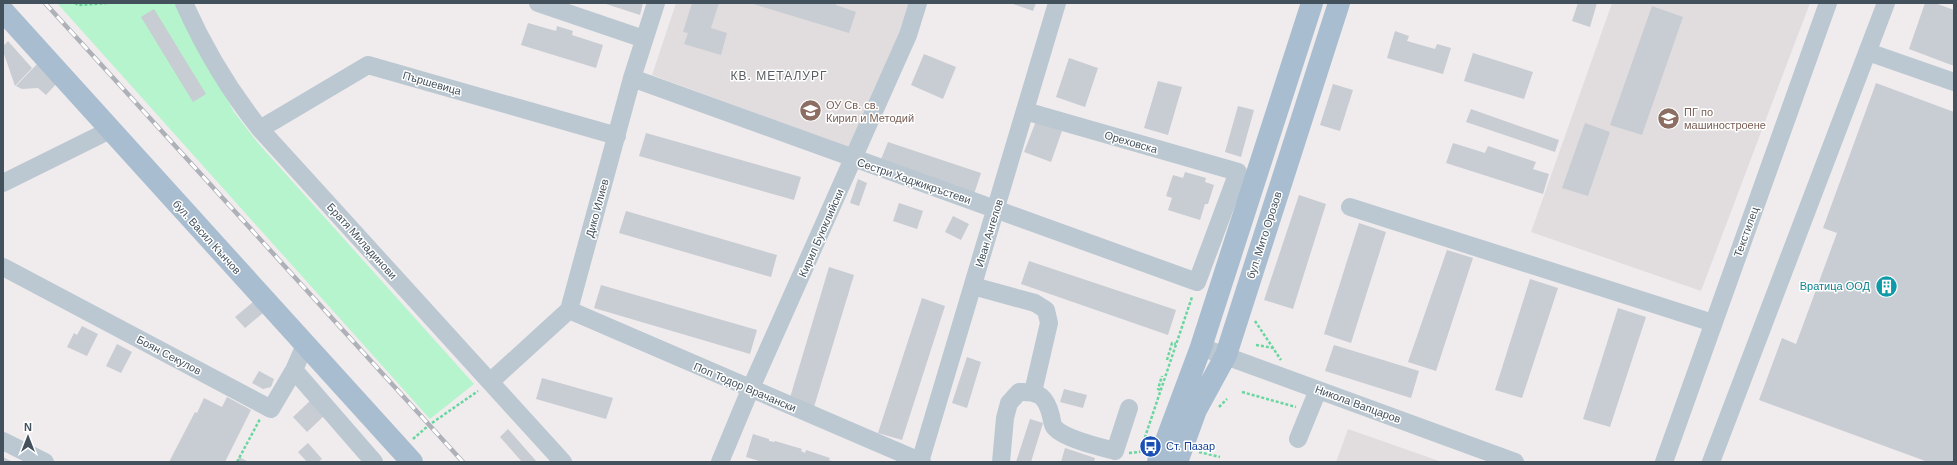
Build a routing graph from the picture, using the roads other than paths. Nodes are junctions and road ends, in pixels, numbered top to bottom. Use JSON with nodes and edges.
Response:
{"nodes":[{"id":1,"x":184,"y":3,"type":"edge"},
{"id":2,"x":538,"y":3,"type":"edge"},
{"id":3,"x":656,"y":3,"type":"edge"},
{"id":4,"x":918,"y":3,"type":"edge"},
{"id":5,"x":1058,"y":3,"type":"edge"},
{"id":6,"x":1312,"y":3,"type":"edge"},
{"id":7,"x":1339,"y":3,"type":"edge"},
{"id":8,"x":1828,"y":3,"type":"edge"},
{"id":9,"x":1886,"y":3,"type":"edge"},
{"id":10,"x":6,"y":19,"type":"edge"},
{"id":11,"x":644,"y":38,"type":"junction"},
{"id":12,"x":1868,"y":52,"type":"junction"},
{"id":13,"x":632,"y":78,"type":"junction"},
{"id":14,"x":1954,"y":82,"type":"edge"},
{"id":15,"x":1025,"y":111,"type":"junction"},
{"id":16,"x":260,"y":129,"type":"junction"},
{"id":17,"x":110,"y":130,"type":"junction"},
{"id":18,"x":617,"y":136,"type":"junction"},
{"id":19,"x":854,"y":160,"type":"junction"},
{"id":20,"x":3,"y":183,"type":"edge"},
{"id":21,"x":1350,"y":207,"type":"dead end"},
{"id":22,"x":996,"y":210,"type":"junction"},
{"id":23,"x":3,"y":267,"type":"edge"},
{"id":24,"x":1197,"y":282,"type":"joint"},
{"id":25,"x":973,"y":286,"type":"junction"},
{"id":26,"x":569,"y":310,"type":"junction"},
{"id":27,"x":1713,"y":323,"type":"junction"},
{"id":28,"x":306,"y":345,"type":"junction"},
{"id":29,"x":1201,"y":347,"type":"junction"},
{"id":30,"x":1226,"y":355,"type":"junction"},
{"id":31,"x":294,"y":370,"type":"junction"},
{"id":32,"x":490,"y":382,"type":"junction"},
{"id":33,"x":750,"y":390,"type":"junction"},
{"id":34,"x":1318,"y":390,"type":"junction"},
{"id":35,"x":1033,"y":392,"type":"junction"},
{"id":36,"x":1129,"y":408,"type":"dead end"},
{"id":37,"x":1298,"y":439,"type":"dead end"},
{"id":38,"x":3,"y":441,"type":"edge"},
{"id":39,"x":1100,"y":455,"type":"edge"},
{"id":40,"x":1149,"y":457,"type":"edge"},
{"id":41,"x":404,"y":458,"type":"edge"},
{"id":42,"x":45,"y":462,"type":"edge"},
{"id":43,"x":374,"y":462,"type":"edge"},
{"id":44,"x":563,"y":462,"type":"edge"},
{"id":45,"x":720,"y":462,"type":"edge"},
{"id":46,"x":921,"y":462,"type":"edge"},
{"id":47,"x":1001,"y":462,"type":"edge"},
{"id":48,"x":1176,"y":462,"type":"edge"},
{"id":49,"x":1515,"y":462,"type":"edge"},
{"id":50,"x":1664,"y":462,"type":"edge"},
{"id":51,"x":1711,"y":462,"type":"edge"}],
"edges":[{"from":1,"to":16,"type":"street","name":"Братя Миладинови"},
{"from":2,"to":11,"type":"street"},
{"from":3,"to":11,"type":"street","name":"Дико Илиев"},
{"from":4,"to":19,"type":"street","name":"Кирил Буюклийски"},
{"from":5,"to":15,"type":"street","name":"Иван Ангелов"},
{"from":6,"to":29,"type":"main road"},
{"from":7,"to":30,"type":"main road","name":"бул. Мито Орозов"},
{"from":8,"to":27,"type":"street","name":"Текстилец"},
{"from":9,"to":12,"type":"street"},
{"from":10,"to":17,"type":"main road","name":"бул. Васил Кънчов"},
{"from":11,"to":13,"type":"street","name":"Дико Илиев"},
{"from":12,"to":14,"type":"street"},
{"from":12,"to":51,"type":"street"},
{"from":13,"to":18,"type":"street","name":"Дико Илиев"},
{"from":13,"to":19,"type":"street","name":"Сестри Хаджикръстеви"},
{"from":15,"to":22,"type":"street","name":"Иван Ангелов"},
{"from":15,"to":24,"type":"street","name":"Ореховска"},
{"from":16,"to":18,"type":"street","name":"Пършевица"},
{"from":16,"to":32,"type":"street","name":"Братя Миладинови"},
{"from":17,"to":20,"type":"street"},
{"from":17,"to":28,"type":"main road","name":"бул. Васил Кънчов"},
{"from":18,"to":26,"type":"street","name":"Дико Илиев"},
{"from":19,"to":22,"type":"street","name":"Сестри Хаджикръстеви"},
{"from":19,"to":33,"type":"street","name":"Кирил Буюклийски"},
{"from":21,"to":27,"type":"street"},
{"from":22,"to":24,"type":"street","name":"Сестри Хаджикръстеви"},
{"from":22,"to":25,"type":"street","name":"Иван Ангелов"},
{"from":23,"to":31,"type":"street","name":"Боян Секулов"},
{"from":25,"to":35,"type":"street"},
{"from":25,"to":46,"type":"street","name":"Иван Ангелов"},
{"from":26,"to":32,"type":"street"},
{"from":26,"to":33,"type":"street","name":"Поп Тодор Врачански"},
{"from":27,"to":50,"type":"street","name":"Текстилец"},
{"from":28,"to":31,"type":"street"},
{"from":28,"to":41,"type":"main road","name":"бул. Васил Кънчов"},
{"from":29,"to":30,"type":"street","name":"Никола Вапцаров"},
{"from":29,"to":40,"type":"main road"},
{"from":30,"to":34,"type":"street","name":"Никола Вапцаров"},
{"from":30,"to":48,"type":"main road","name":"бул. Мито Орозов"},
{"from":31,"to":43,"type":"street"},
{"from":32,"to":44,"type":"street","name":"Братя Миладинови"},
{"from":33,"to":45,"type":"street","name":"Кирил Буюклийски"},
{"from":33,"to":46,"type":"street","name":"Поп Тодор Врачански"},
{"from":34,"to":37,"type":"street"},
{"from":34,"to":49,"type":"street","name":"Никола Вапцаров"},
{"from":35,"to":39,"type":"street"},
{"from":35,"to":47,"type":"street"},
{"from":36,"to":39,"type":"street"},
{"from":38,"to":42,"type":"street"}]}
